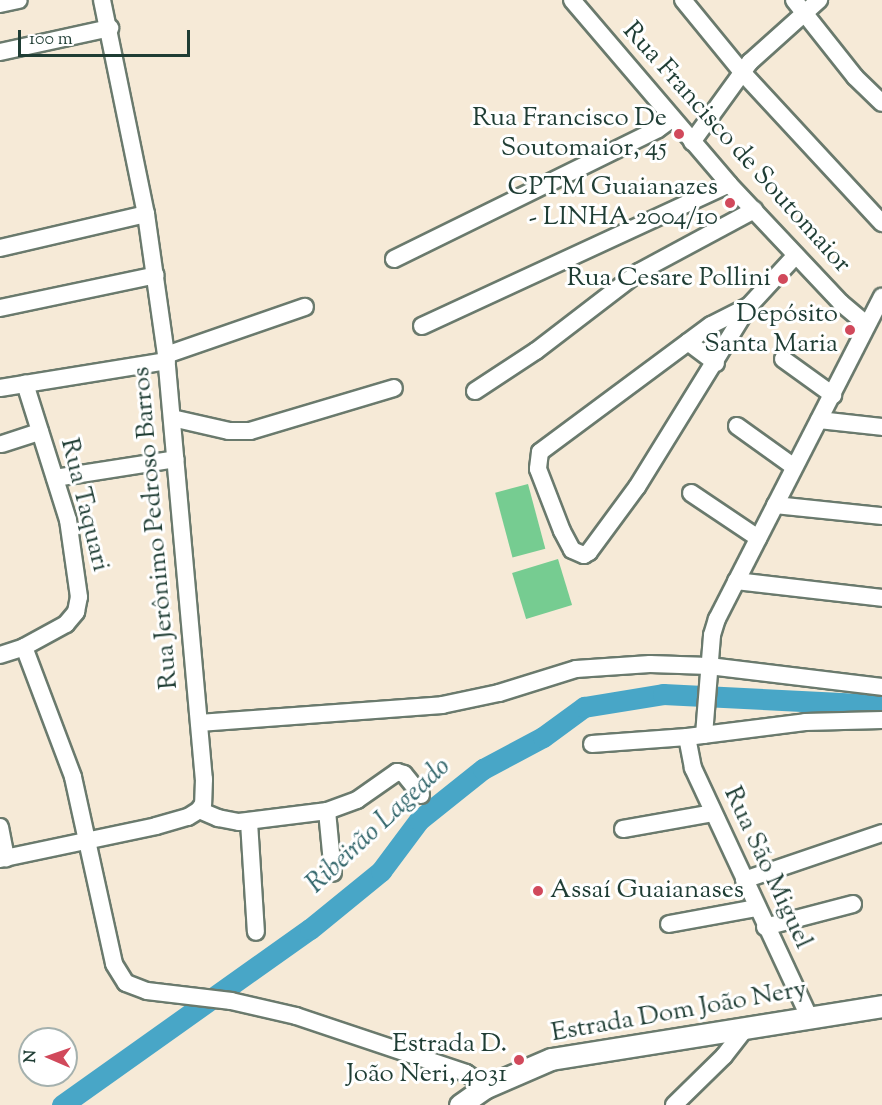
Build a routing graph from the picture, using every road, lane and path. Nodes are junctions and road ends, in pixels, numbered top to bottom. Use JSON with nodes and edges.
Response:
{"nodes":[{"id":1,"x":18,"y":0,"type":"edge"},
{"id":2,"x":102,"y":0,"type":"edge"},
{"id":3,"x":573,"y":0,"type":"edge"},
{"id":4,"x":683,"y":0,"type":"edge"},
{"id":5,"x":819,"y":0,"type":"edge"},
{"id":6,"x":0,"y":4,"type":"edge"},
{"id":7,"x":799,"y":6,"type":"edge"},
{"id":8,"x":110,"y":28,"type":"junction"},
{"id":9,"x":0,"y":52,"type":"edge"},
{"id":10,"x":742,"y":72,"type":"junction"},
{"id":11,"x":882,"y":103,"type":"edge"},
{"id":12,"x":672,"y":118,"type":"junction"},
{"id":13,"x":692,"y":142,"type":"junction"},
{"id":14,"x":729,"y":184,"type":"junction"},
{"id":15,"x":754,"y":210,"type":"junction"},
{"id":16,"x":146,"y":214,"type":"junction"},
{"id":17,"x":882,"y":223,"type":"edge"},
{"id":18,"x":0,"y":248,"type":"edge"},
{"id":19,"x":796,"y":255,"type":"junction"},
{"id":20,"x":394,"y":259,"type":"dead end"},
{"id":21,"x":156,"y":275,"type":"junction"},
{"id":22,"x":882,"y":297,"type":"edge"},
{"id":23,"x":749,"y":306,"type":"junction"},
{"id":24,"x":305,"y":307,"type":"dead end"},
{"id":25,"x":0,"y":308,"type":"edge"},
{"id":26,"x":867,"y":325,"type":"junction"},
{"id":27,"x":422,"y":327,"type":"dead end"},
{"id":28,"x":688,"y":342,"type":"junction"},
{"id":29,"x":167,"y":358,"type":"junction"},
{"id":30,"x":783,"y":359,"type":"dead end"},
{"id":31,"x":716,"y":363,"type":"junction"},
{"id":32,"x":25,"y":384,"type":"junction"},
{"id":33,"x":0,"y":388,"type":"edge"},
{"id":34,"x":394,"y":388,"type":"dead end"},
{"id":35,"x":475,"y":391,"type":"dead end"},
{"id":36,"x":833,"y":395,"type":"junction"},
{"id":37,"x":172,"y":418,"type":"junction"},
{"id":38,"x":819,"y":420,"type":"junction"},
{"id":39,"x":737,"y":426,"type":"dead end"},
{"id":40,"x":882,"y":427,"type":"edge"},
{"id":41,"x":40,"y":432,"type":"junction"},
{"id":42,"x":1,"y":442,"type":"edge"},
{"id":43,"x":176,"y":459,"type":"junction"},
{"id":44,"x":794,"y":467,"type":"junction"},
{"id":45,"x":55,"y":478,"type":"junction"},
{"id":46,"x":691,"y":493,"type":"dead end"},
{"id":47,"x":774,"y":505,"type":"junction"},
{"id":48,"x":882,"y":516,"type":"edge"},
{"id":49,"x":758,"y":538,"type":"junction"},
{"id":50,"x":736,"y":581,"type":"junction"},
{"id":51,"x":882,"y":598,"type":"edge"},
{"id":52,"x":24,"y":647,"type":"junction"},
{"id":53,"x":0,"y":655,"type":"edge"},
{"id":54,"x":709,"y":666,"type":"junction"},
{"id":55,"x":882,"y":687,"type":"edge"},
{"id":56,"x":882,"y":720,"type":"edge"},
{"id":57,"x":199,"y":723,"type":"junction"},
{"id":58,"x":696,"y":736,"type":"junction"},
{"id":59,"x":592,"y":744,"type":"dead end"},
{"id":60,"x":421,"y":795,"type":"dead end"},
{"id":61,"x":200,"y":810,"type":"junction"},
{"id":62,"x":327,"y":811,"type":"junction"},
{"id":63,"x":713,"y":813,"type":"junction"},
{"id":64,"x":249,"y":822,"type":"junction"},
{"id":65,"x":0,"y":827,"type":"edge"},
{"id":66,"x":623,"y":829,"type":"dead end"},
{"id":67,"x":882,"y":833,"type":"edge"},
{"id":68,"x":88,"y":840,"type":"junction"},
{"id":69,"x":3,"y":859,"type":"edge"},
{"id":70,"x":333,"y":873,"type":"dead end"},
{"id":71,"x":744,"y":880,"type":"junction"},
{"id":72,"x":853,"y":904,"type":"dead end"},
{"id":73,"x":756,"y":908,"type":"junction"},
{"id":74,"x":669,"y":924,"type":"dead end"},
{"id":75,"x":765,"y":927,"type":"junction"},
{"id":76,"x":256,"y":932,"type":"dead end"},
{"id":77,"x":882,"y":1005,"type":"edge"},
{"id":78,"x":809,"y":1017,"type":"junction"},
{"id":79,"x":746,"y":1028,"type":"junction"},
{"id":80,"x":486,"y":1087,"type":"junction"},
{"id":81,"x":460,"y":1105,"type":"edge"},
{"id":82,"x":674,"y":1105,"type":"edge"}],
"edges":[{"from":1,"to":6,"type":"street"},
{"from":2,"to":8,"type":"street","name":"Rua Jerônimo Pedroso Barros"},
{"from":3,"to":12,"type":"street","name":"Rua Francisco de Soutomaior"},
{"from":4,"to":10,"type":"street"},
{"from":5,"to":7,"type":"street"},
{"from":7,"to":10,"type":"street"},
{"from":7,"to":11,"type":"street"},
{"from":8,"to":9,"type":"street"},
{"from":8,"to":16,"type":"street","name":"Rua Jerônimo Pedroso Barros"},
{"from":10,"to":13,"type":"street"},
{"from":10,"to":17,"type":"street"},
{"from":12,"to":13,"type":"street","name":"Rua Francisco de Soutomaior"},
{"from":12,"to":20,"type":"street"},
{"from":13,"to":14,"type":"street","name":"Rua Francisco de Soutomaior"},
{"from":14,"to":15,"type":"street","name":"Rua Francisco de Soutomaior"},
{"from":14,"to":27,"type":"street"},
{"from":15,"to":19,"type":"street","name":"Rua Francisco de Soutomaior"},
{"from":15,"to":35,"type":"street"},
{"from":16,"to":18,"type":"street"},
{"from":16,"to":21,"type":"street","name":"Rua Jerônimo Pedroso Barros"},
{"from":19,"to":23,"type":"street"},
{"from":19,"to":26,"type":"street","name":"Rua Francisco de Soutomaior"},
{"from":21,"to":25,"type":"street"},
{"from":21,"to":29,"type":"street","name":"Rua Jerônimo Pedroso Barros"},
{"from":22,"to":26,"type":"street","name":"Rua São Miguel"},
{"from":23,"to":28,"type":"street"},
{"from":23,"to":31,"type":"street"},
{"from":24,"to":29,"type":"street"},
{"from":26,"to":36,"type":"street","name":"Rua São Miguel"},
{"from":28,"to":31,"type":"street"},
{"from":28,"to":31,"type":"street"},
{"from":29,"to":32,"type":"street"},
{"from":29,"to":37,"type":"street","name":"Rua Jerônimo Pedroso Barros"},
{"from":30,"to":36,"type":"street"},
{"from":32,"to":33,"type":"street"},
{"from":32,"to":41,"type":"street","name":"Rua Taquari"},
{"from":34,"to":37,"type":"street"},
{"from":36,"to":38,"type":"street","name":"Rua São Miguel"},
{"from":37,"to":43,"type":"street","name":"Rua Jerônimo Pedroso Barros"},
{"from":38,"to":40,"type":"street"},
{"from":38,"to":44,"type":"street","name":"Rua São Miguel"},
{"from":39,"to":44,"type":"street"},
{"from":41,"to":42,"type":"street"},
{"from":41,"to":45,"type":"street","name":"Rua Taquari"},
{"from":43,"to":45,"type":"street"},
{"from":43,"to":57,"type":"street","name":"Rua Jerônimo Pedroso Barros"},
{"from":44,"to":47,"type":"street","name":"Rua São Miguel"},
{"from":45,"to":52,"type":"street","name":"Rua Taquari"},
{"from":46,"to":49,"type":"street"},
{"from":47,"to":48,"type":"street"},
{"from":47,"to":49,"type":"street","name":"Rua São Miguel"},
{"from":49,"to":50,"type":"street","name":"Rua São Miguel"},
{"from":50,"to":51,"type":"street"},
{"from":50,"to":54,"type":"street","name":"Rua São Miguel"},
{"from":52,"to":53,"type":"street","name":"Rua Taquari"},
{"from":52,"to":68,"type":"street"},
{"from":54,"to":55,"type":"street"},
{"from":54,"to":57,"type":"street"},
{"from":54,"to":58,"type":"street","name":"Rua São Miguel"},
{"from":56,"to":58,"type":"street"},
{"from":57,"to":61,"type":"street","name":"Rua Jerônimo Pedroso Barros"},
{"from":58,"to":59,"type":"street"},
{"from":58,"to":63,"type":"street","name":"Rua São Miguel"},
{"from":60,"to":62,"type":"street"},
{"from":61,"to":64,"type":"street"},
{"from":61,"to":68,"type":"street"},
{"from":62,"to":64,"type":"street"},
{"from":62,"to":70,"type":"street"},
{"from":63,"to":66,"type":"street"},
{"from":63,"to":71,"type":"street","name":"Rua São Miguel"},
{"from":64,"to":76,"type":"street"},
{"from":65,"to":69,"type":"street"},
{"from":67,"to":71,"type":"street"},
{"from":68,"to":69,"type":"street"},
{"from":68,"to":80,"type":"street"},
{"from":71,"to":73,"type":"street","name":"Rua São Miguel"},
{"from":72,"to":75,"type":"street"},
{"from":73,"to":74,"type":"street"},
{"from":73,"to":75,"type":"street","name":"Rua São Miguel"},
{"from":75,"to":78,"type":"street","name":"Rua São Miguel"},
{"from":77,"to":78,"type":"main road","name":"Estrada Dom João Nery"},
{"from":78,"to":79,"type":"main road","name":"Estrada Dom João Nery"},
{"from":79,"to":80,"type":"main road","name":"Estrada Dom João Nery"},
{"from":79,"to":82,"type":"street"},
{"from":80,"to":81,"type":"main road","name":"Estrada Dom João Nery"}]}
